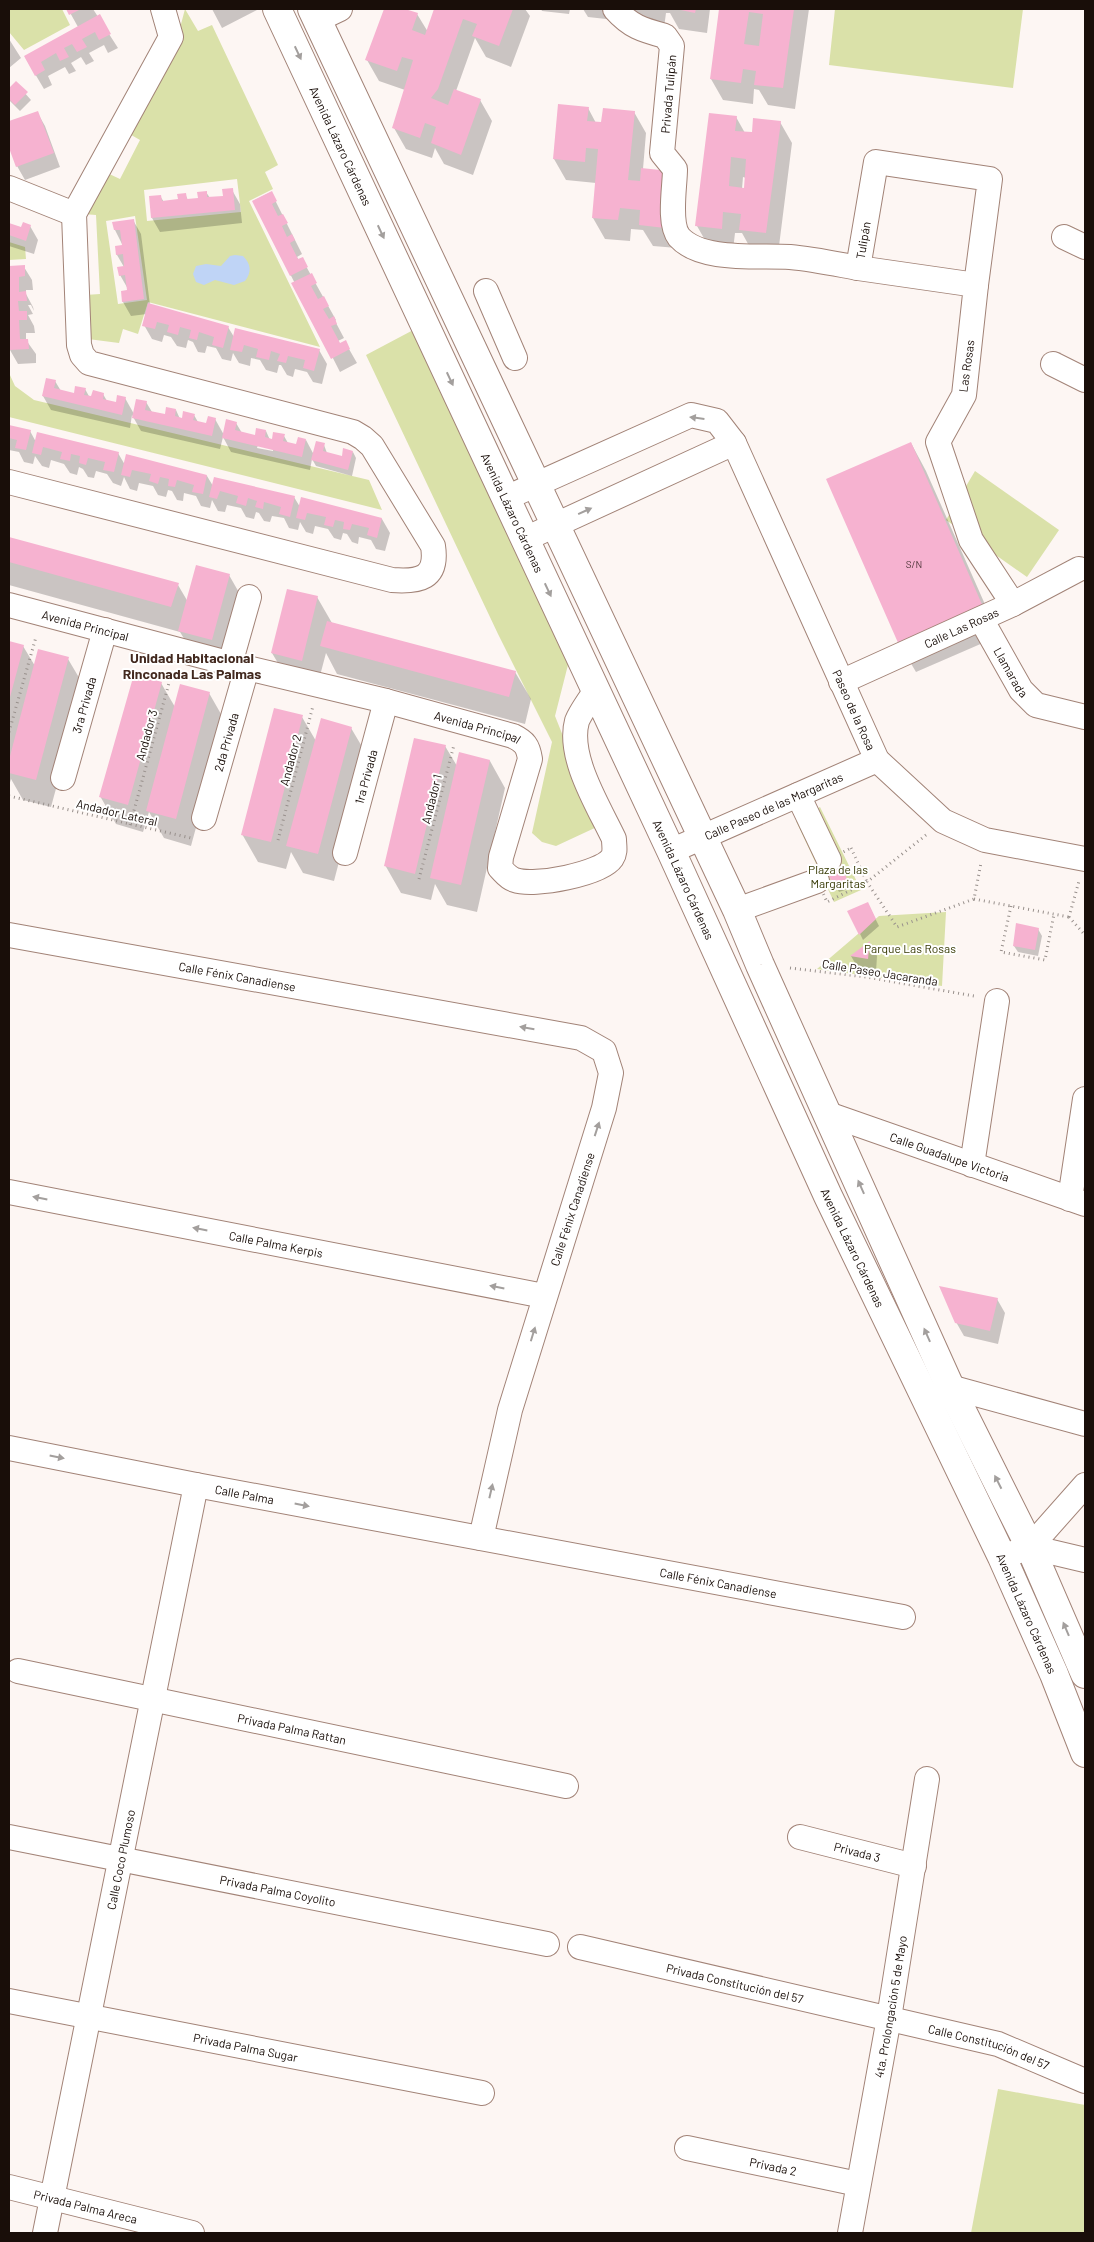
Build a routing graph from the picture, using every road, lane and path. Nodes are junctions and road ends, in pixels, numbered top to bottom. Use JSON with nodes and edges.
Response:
{"nodes":[{"id":1,"x":163,"y":9,"type":"edge"},
{"id":2,"x":277,"y":9,"type":"edge"},
{"id":3,"x":615,"y":9,"type":"edge"},
{"id":4,"x":323,"y":12,"type":"edge"},
{"id":5,"x":662,"y":153,"type":"joint"},
{"id":6,"x":9,"y":188,"type":"edge"},
{"id":7,"x":74,"y":214,"type":"junction"},
{"id":8,"x":858,"y":268,"type":"junction"},
{"id":9,"x":976,"y":285,"type":"junction"},
{"id":10,"x":486,"y":291,"type":"dead end"},
{"id":11,"x":502,"y":328,"type":"junction"},
{"id":12,"x":468,"y":342,"type":"junction"},
{"id":13,"x":516,"y":358,"type":"dead end"},
{"id":14,"x":1053,"y":364,"type":"dead end"},
{"id":15,"x":1085,"y":380,"type":"edge"},
{"id":16,"x":734,"y":443,"type":"junction"},
{"id":17,"x":9,"y":482,"type":"edge"},
{"id":18,"x":536,"y":485,"type":"junction"},
{"id":19,"x":506,"y":498,"type":"junction"},
{"id":20,"x":555,"y":525,"type":"junction"},
{"id":21,"x":525,"y":539,"type":"junction"},
{"id":22,"x":1079,"y":569,"type":"dead end"},
{"id":23,"x":249,"y":597,"type":"dead end"},
{"id":24,"x":1013,"y":604,"type":"junction"},
{"id":25,"x":9,"y":605,"type":"edge"},
{"id":26,"x":42,"y":614,"type":"junction"},
{"id":27,"x":981,"y":618,"type":"junction"},
{"id":28,"x":105,"y":630,"type":"junction"},
{"id":29,"x":178,"y":650,"type":"junction"},
{"id":30,"x":238,"y":666,"type":"junction"},
{"id":31,"x":841,"y":682,"type":"junction"},
{"id":32,"x":319,"y":684,"type":"junction"},
{"id":33,"x":595,"y":691,"type":"junction"},
{"id":34,"x":386,"y":702,"type":"junction"},
{"id":35,"x":1085,"y":716,"type":"edge"},
{"id":36,"x":460,"y":722,"type":"junction"},
{"id":37,"x":9,"y":732,"type":"edge"},
{"id":38,"x":877,"y":760,"type":"junction"},
{"id":39,"x":63,"y":778,"type":"dead end"},
{"id":40,"x":798,"y":795,"type":"junction"},
{"id":41,"x":9,"y":796,"type":"edge"},
{"id":42,"x":204,"y":818,"type":"joint"},
{"id":43,"x":944,"y":821,"type":"junction"},
{"id":44,"x":130,"y":825,"type":"junction"},
{"id":45,"x":703,"y":837,"type":"junction"},
{"id":46,"x":278,"y":840,"type":"dead end"},
{"id":47,"x":985,"y":840,"type":"junction"},
{"id":48,"x":671,"y":851,"type":"junction"},
{"id":49,"x":345,"y":853,"type":"dead end"},
{"id":50,"x":1085,"y":859,"type":"edge"},
{"id":51,"x":829,"y":860,"type":"dead end"},
{"id":52,"x":419,"y":879,"type":"dead end"},
{"id":53,"x":818,"y":881,"type":"dead end"},
{"id":54,"x":974,"y":899,"type":"junction"},
{"id":55,"x":1010,"y":906,"type":"junction"},
{"id":56,"x":737,"y":910,"type":"junction"},
{"id":57,"x":1054,"y":914,"type":"junction"},
{"id":58,"x":1069,"y":917,"type":"junction"},
{"id":59,"x":9,"y":935,"type":"edge"},
{"id":60,"x":1085,"y":935,"type":"edge"},
{"id":61,"x":760,"y":965,"type":"junction"},
{"id":62,"x":997,"y":1001,"type":"joint"},
{"id":63,"x":1085,"y":1099,"type":"edge"},
{"id":64,"x":828,"y":1114,"type":"junction"},
{"id":65,"x":972,"y":1165,"type":"junction"},
{"id":66,"x":9,"y":1192,"type":"edge"},
{"id":67,"x":1078,"y":1201,"type":"edge"},
{"id":68,"x":544,"y":1296,"type":"junction"},
{"id":69,"x":950,"y":1387,"type":"junction"},
{"id":70,"x":1085,"y":1424,"type":"edge"},
{"id":71,"x":9,"y":1448,"type":"edge"},
{"id":72,"x":196,"y":1485,"type":"junction"},
{"id":73,"x":1085,"y":1485,"type":"edge"},
{"id":74,"x":481,"y":1538,"type":"junction"},
{"id":75,"x":1030,"y":1547,"type":"junction"},
{"id":76,"x":1002,"y":1557,"type":"junction"},
{"id":77,"x":1085,"y":1560,"type":"edge"},
{"id":78,"x":903,"y":1617,"type":"dead end"},
{"id":79,"x":18,"y":1671,"type":"dead end"},
{"id":80,"x":1085,"y":1674,"type":"edge"},
{"id":81,"x":152,"y":1699,"type":"junction"},
{"id":82,"x":1085,"y":1753,"type":"edge"},
{"id":83,"x":927,"y":1779,"type":"dead end"},
{"id":84,"x":566,"y":1786,"type":"dead end"},
{"id":85,"x":9,"y":1837,"type":"edge"},
{"id":86,"x":800,"y":1837,"type":"dead end"},
{"id":87,"x":120,"y":1859,"type":"junction"},
{"id":88,"x":914,"y":1866,"type":"junction"},
{"id":89,"x":547,"y":1944,"type":"dead end"},
{"id":90,"x":580,"y":1947,"type":"dead end"},
{"id":91,"x":9,"y":2001,"type":"edge"},
{"id":92,"x":88,"y":2016,"type":"junction"},
{"id":93,"x":889,"y":2018,"type":"junction"},
{"id":94,"x":1085,"y":2081,"type":"edge"},
{"id":95,"x":482,"y":2093,"type":"dead end"},
{"id":96,"x":687,"y":2148,"type":"dead end"},
{"id":97,"x":858,"y":2184,"type":"junction"},
{"id":98,"x":9,"y":2187,"type":"edge"},
{"id":99,"x":51,"y":2198,"type":"junction"},
{"id":100,"x":45,"y":2233,"type":"edge"},
{"id":101,"x":192,"y":2233,"type":"edge"},
{"id":102,"x":850,"y":2233,"type":"edge"}],
"edges":[{"from":1,"to":7,"type":"street"},
{"from":2,"to":19,"type":"main road","name":"Avenida Lázaro Cárdenas","one_way":true},
{"from":3,"to":5,"type":"street","name":"Privada Tulipán"},
{"from":4,"to":12,"type":"main road"},
{"from":5,"to":8,"type":"street","name":"Tulipán"},
{"from":6,"to":7,"type":"street"},
{"from":7,"to":17,"type":"street"},
{"from":8,"to":9,"type":"street"},
{"from":8,"to":9,"type":"street","name":"Tulipán"},
{"from":9,"to":24,"type":"street","name":"Las Rosas"},
{"from":10,"to":11,"type":"street"},
{"from":11,"to":12,"type":"street"},
{"from":11,"to":13,"type":"street"},
{"from":12,"to":18,"type":"main road"},
{"from":14,"to":15,"type":"street"},
{"from":16,"to":18,"type":"street","name":"Paseo de la Rosa","one_way":true},
{"from":20,"to":16,"type":"street","one_way":true},
{"from":16,"to":31,"type":"street","name":"Paseo de la Rosa"},
{"from":18,"to":19,"type":"street","name":"Paseo de la Rosa"},
{"from":18,"to":20,"type":"main road"},
{"from":19,"to":21,"type":"main road","name":"Avenida Lázaro Cárdenas"},
{"from":20,"to":21,"type":"street"},
{"from":20,"to":45,"type":"main road"},
{"from":21,"to":33,"type":"main road","name":"Avenida Lázaro Cárdenas","one_way":true},
{"from":22,"to":24,"type":"street","name":"Calle Las Rosas"},
{"from":23,"to":30,"type":"street","name":"2da Privada"},
{"from":24,"to":27,"type":"street","name":"Calle Las Rosas"},
{"from":25,"to":26,"type":"street","name":"Avenida Principal"},
{"from":26,"to":28,"type":"street","name":"Avenida Principal"},
{"from":26,"to":37,"type":"path"},
{"from":27,"to":31,"type":"street","name":"Calle Las Rosas"},
{"from":27,"to":35,"type":"street","name":"Llamarada"},
{"from":28,"to":29,"type":"street","name":"Avenida Principal"},
{"from":28,"to":39,"type":"street","name":"3ra Privada"},
{"from":29,"to":30,"type":"street","name":"Avenida Principal"},
{"from":29,"to":44,"type":"path","name":"Andador 3"},
{"from":30,"to":32,"type":"street","name":"Avenida Principal"},
{"from":30,"to":42,"type":"street","name":"2da Privada"},
{"from":31,"to":38,"type":"street","name":"Paseo de la Rosa"},
{"from":32,"to":34,"type":"street","name":"Avenida Principal"},
{"from":32,"to":46,"type":"path","name":"Andador 2"},
{"from":33,"to":36,"type":"street","name":"Avenida Principal"},
{"from":33,"to":48,"type":"main road","name":"Avenida Lázaro Cárdenas"},
{"from":34,"to":36,"type":"street","name":"Avenida Principal"},
{"from":34,"to":49,"type":"street","name":"1ra Privada"},
{"from":36,"to":52,"type":"path","name":"Andador 1"},
{"from":38,"to":40,"type":"street","name":"Calle Paseo de las Margaritas"},
{"from":38,"to":43,"type":"street","name":"Paseo de la Rosa"},
{"from":40,"to":45,"type":"street","name":"Calle Paseo de las Margaritas"},
{"from":40,"to":51,"type":"street"},
{"from":41,"to":44,"type":"path","name":"Andador Lateral"},
{"from":42,"to":44,"type":"path","name":"Andador Lateral"},
{"from":43,"to":47,"type":"street","name":"Paseo de la Rosa"},
{"from":43,"to":54,"type":"path"},
{"from":45,"to":48,"type":"street","name":"Calle Paseo de las Margaritas"},
{"from":45,"to":56,"type":"main road"},
{"from":47,"to":50,"type":"street","name":"Paseo de la Rosa"},
{"from":47,"to":54,"type":"path"},
{"from":48,"to":76,"type":"main road","name":"Avenida Lázaro Cárdenas"},
{"from":50,"to":58,"type":"path"},
{"from":53,"to":56,"type":"street"},
{"from":54,"to":55,"type":"path"},
{"from":55,"to":57,"type":"path"},
{"from":55,"to":57,"type":"path"},
{"from":56,"to":61,"type":"main road"},
{"from":57,"to":58,"type":"path"},
{"from":58,"to":60,"type":"path"},
{"from":68,"to":59,"type":"street","name":"Calle Fénix Canadiense","one_way":true},
{"from":61,"to":62,"type":"path","name":"Calle Paseo Jacaranda"},
{"from":61,"to":64,"type":"main road"},
{"from":62,"to":65,"type":"street"},
{"from":63,"to":67,"type":"street","name":"Calle Guadalupe Victoria"},
{"from":64,"to":65,"type":"street","name":"Calle Guadalupe Victoria"},
{"from":69,"to":64,"type":"main road","one_way":true},
{"from":65,"to":67,"type":"street","name":"Calle Guadalupe Victoria"},
{"from":68,"to":66,"type":"street","name":"Calle Palma Kerpis","one_way":true},
{"from":74,"to":68,"type":"street","name":"Calle Fénix Canadiense","one_way":true},
{"from":69,"to":70,"type":"street"},
{"from":75,"to":69,"type":"main road","one_way":true},
{"from":71,"to":72,"type":"street","name":"Calle Palma","one_way":true},
{"from":72,"to":74,"type":"street","name":"Calle Palma","one_way":true},
{"from":72,"to":81,"type":"street","name":"Calle Coco Plumoso"},
{"from":73,"to":75,"type":"street"},
{"from":74,"to":78,"type":"street","name":"Calle Fénix Canadiense"},
{"from":75,"to":76,"type":"street"},
{"from":75,"to":77,"type":"street"},
{"from":80,"to":75,"type":"main road","one_way":true},
{"from":76,"to":82,"type":"main road","name":"Avenida Lázaro Cárdenas"},
{"from":79,"to":81,"type":"street","name":"Privada Palma Rattan"},
{"from":81,"to":84,"type":"street","name":"Privada Palma Rattan"},
{"from":81,"to":87,"type":"street","name":"Calle Coco Plumoso"},
{"from":83,"to":88,"type":"street","name":"4ta. Prolongación 5 de Mayo"},
{"from":85,"to":87,"type":"street","name":"Privada Palma Coyolito"},
{"from":86,"to":88,"type":"street","name":"Privada 3"},
{"from":87,"to":89,"type":"street","name":"Privada Palma Coyolito"},
{"from":87,"to":92,"type":"street","name":"Calle Coco Plumoso"},
{"from":88,"to":93,"type":"street","name":"4ta. Prolongación 5 de Mayo"},
{"from":90,"to":93,"type":"street","name":"Privada Constitución del 57"},
{"from":91,"to":92,"type":"street","name":"Privada Palma Sugar"},
{"from":92,"to":95,"type":"street","name":"Privada Palma Sugar"},
{"from":92,"to":99,"type":"street","name":"Calle Coco Plumoso"},
{"from":93,"to":94,"type":"street","name":"Calle Constitución del 57"},
{"from":93,"to":97,"type":"street","name":"4ta. Prolongación 5 de Mayo"},
{"from":96,"to":97,"type":"street","name":"Privada 2"},
{"from":97,"to":102,"type":"street","name":"4ta. Prolongación 5 de Mayo"},
{"from":98,"to":99,"type":"street","name":"Privada Palma Areca"},
{"from":99,"to":100,"type":"street","name":"Calle Coco Plumoso"},
{"from":99,"to":101,"type":"street","name":"Privada Palma Areca"}]}
